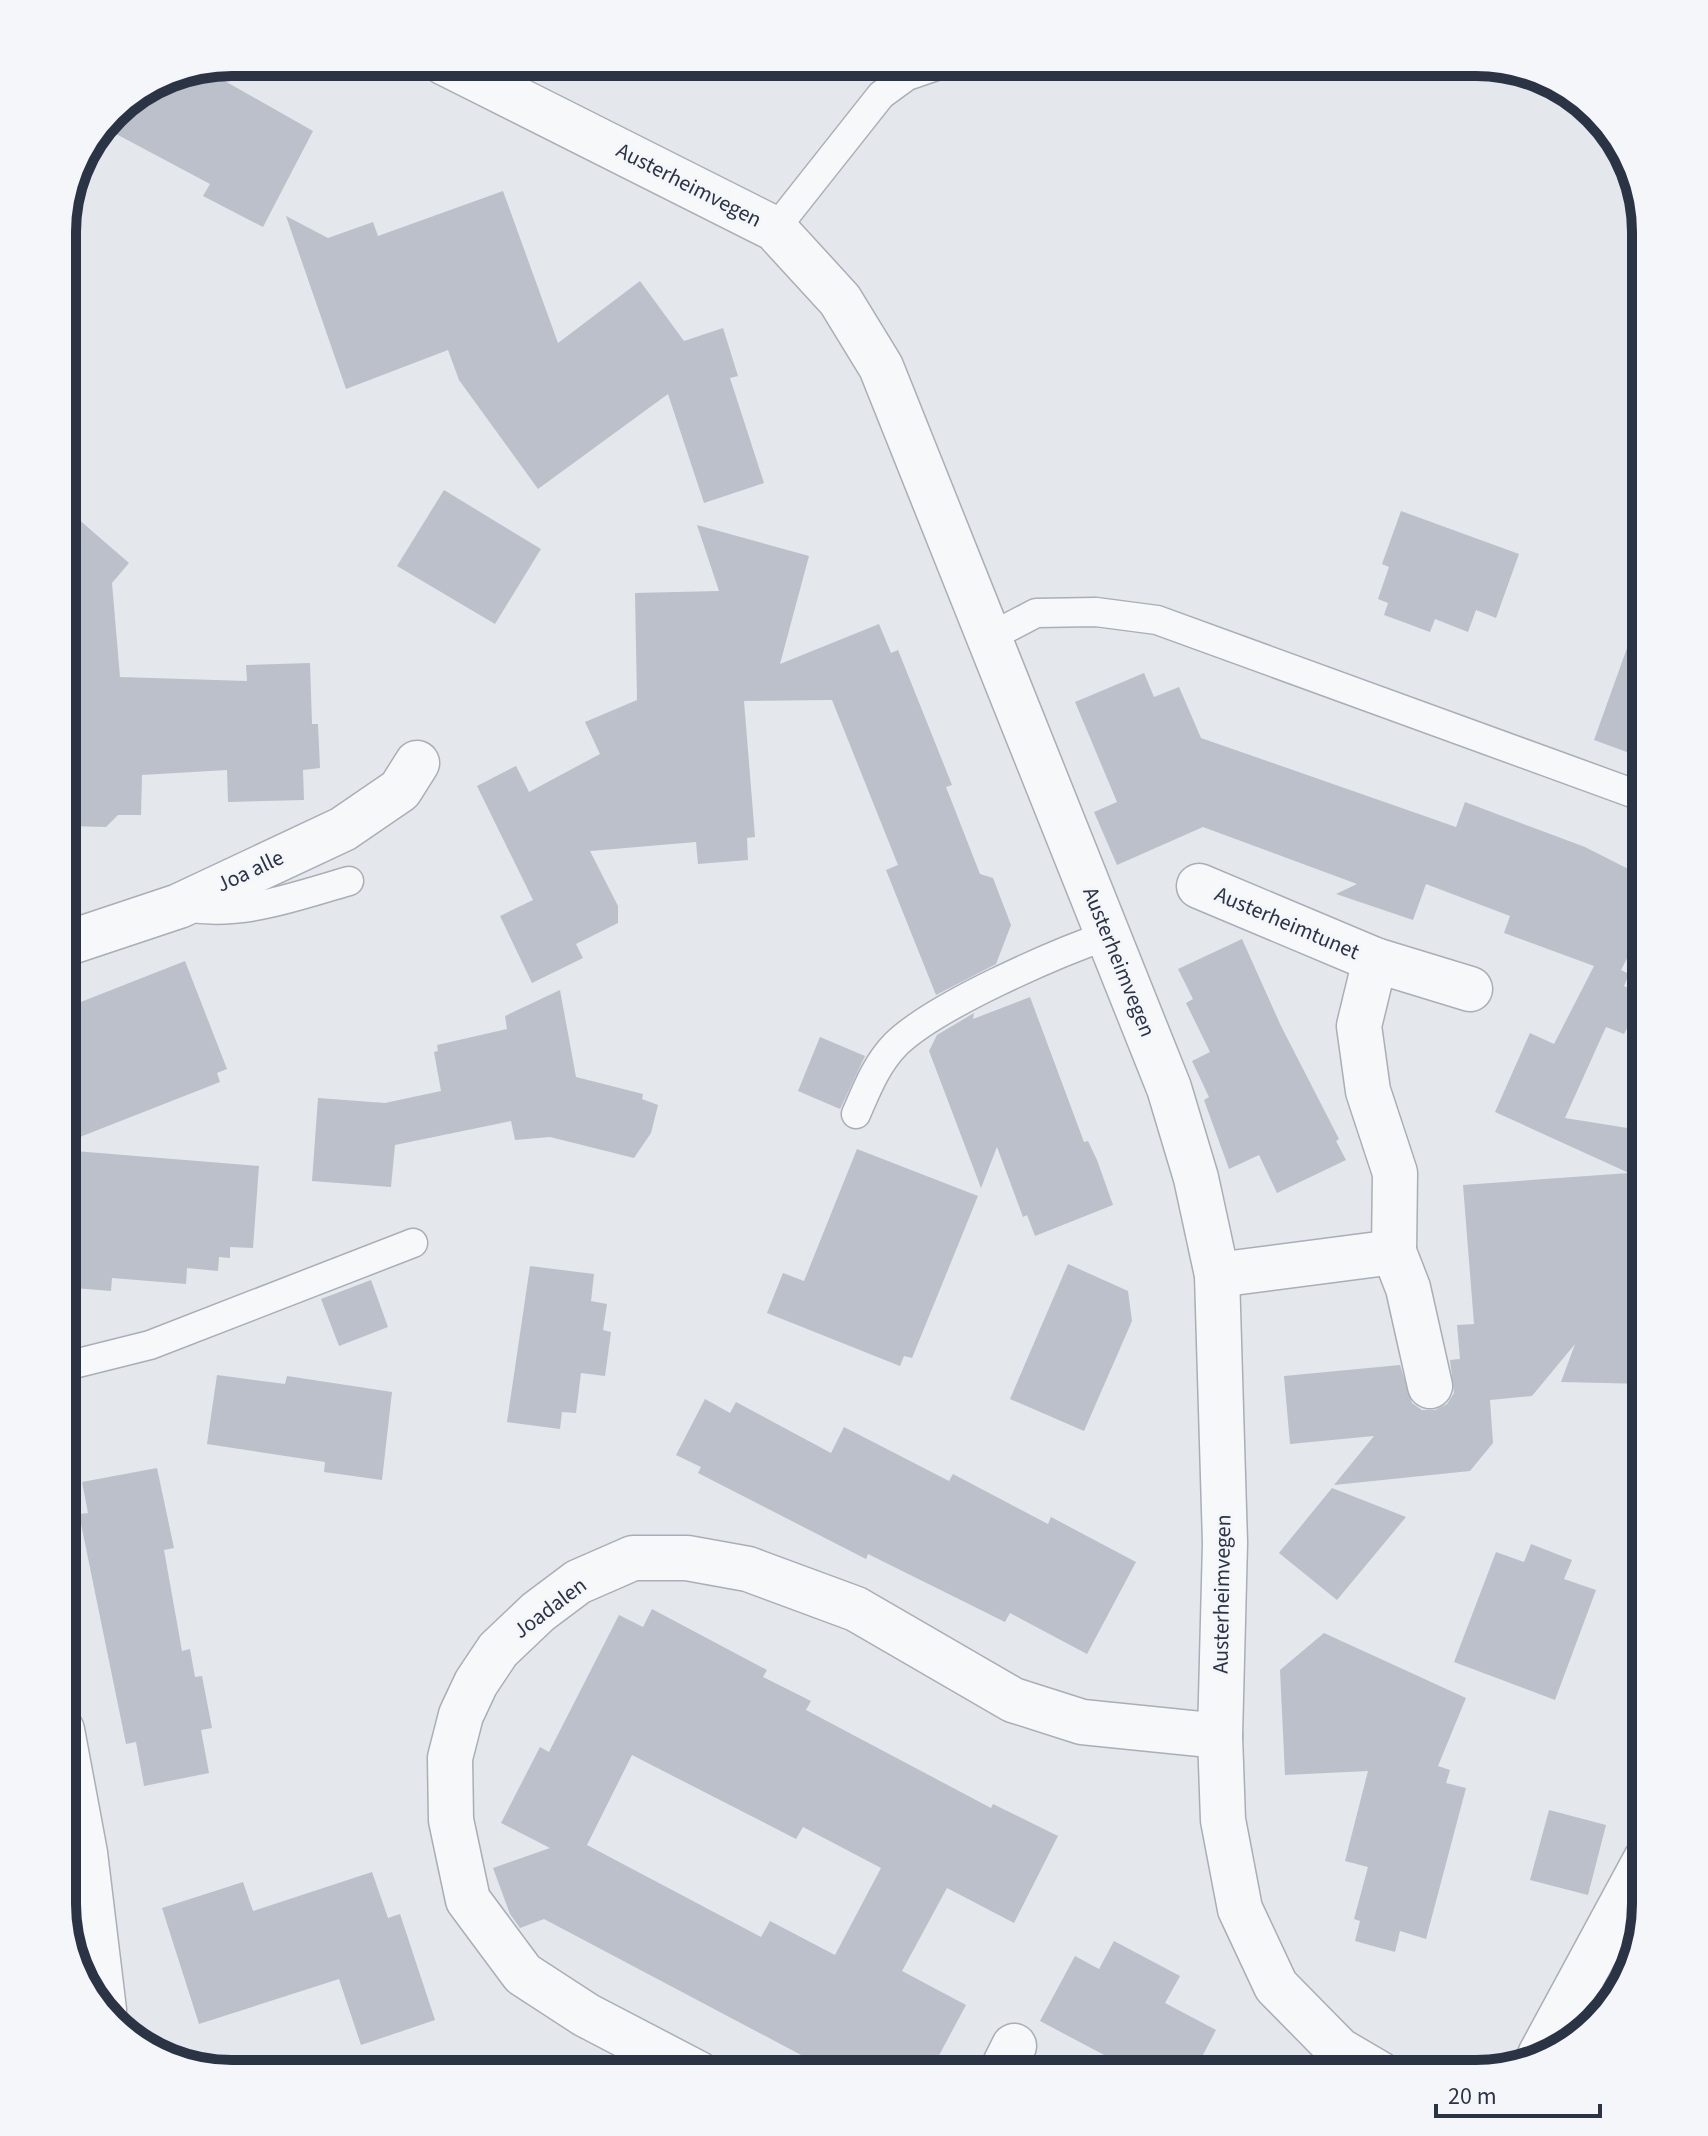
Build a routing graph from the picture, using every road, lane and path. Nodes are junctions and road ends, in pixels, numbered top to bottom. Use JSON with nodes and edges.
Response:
{"nodes":[{"id":1,"x":471,"y":76,"type":"edge"},
{"id":2,"x":907,"y":76,"type":"edge"},
{"id":3,"x":775,"y":229,"type":"junction"},
{"id":4,"x":988,"y":638,"type":"junction"},
{"id":5,"x":417,"y":763,"type":"dead end"},
{"id":6,"x":1632,"y":793,"type":"edge"},
{"id":7,"x":349,"y":881,"type":"dead end"},
{"id":8,"x":1199,"y":886,"type":"dead end"},
{"id":9,"x":179,"y":906,"type":"junction"},
{"id":10,"x":1109,"y":935,"type":"junction"},
{"id":11,"x":76,"y":940,"type":"edge"},
{"id":12,"x":1375,"y":960,"type":"junction"},
{"id":13,"x":1470,"y":989,"type":"dead end"},
{"id":14,"x":856,"y":1114,"type":"dead end"},
{"id":15,"x":413,"y":1243,"type":"dead end"},
{"id":16,"x":1394,"y":1252,"type":"junction"},
{"id":17,"x":1217,"y":1275,"type":"junction"},
{"id":18,"x":76,"y":1364,"type":"edge"},
{"id":19,"x":1430,"y":1386,"type":"dead end"},
{"id":20,"x":1220,"y":1736,"type":"junction"},
{"id":21,"x":76,"y":1805,"type":"edge"},
{"id":22,"x":1632,"y":1885,"type":"edge"},
{"id":23,"x":102,"y":1990,"type":"edge"},
{"id":24,"x":1546,"y":2043,"type":"edge"},
{"id":25,"x":672,"y":2060,"type":"edge"},
{"id":26,"x":1356,"y":2060,"type":"edge"}],
"edges":[{"from":1,"to":3,"type":"street","name":"Austerheimvegen"},
{"from":2,"to":3,"type":"lane"},
{"from":3,"to":4,"type":"street","name":"Austerheimvegen"},
{"from":4,"to":6,"type":"lane"},
{"from":4,"to":10,"type":"street","name":"Austerheimvegen"},
{"from":5,"to":9,"type":"street","name":"Joa alle"},
{"from":7,"to":9,"type":"lane"},
{"from":8,"to":12,"type":"street","name":"Austerheimtunet"},
{"from":9,"to":11,"type":"street","name":"Joa alle"},
{"from":10,"to":14,"type":"lane"},
{"from":10,"to":17,"type":"street","name":"Austerheimvegen"},
{"from":12,"to":13,"type":"street","name":"Austerheimtunet"},
{"from":12,"to":16,"type":"street","name":"Austerheimtunet"},
{"from":15,"to":18,"type":"lane"},
{"from":16,"to":17,"type":"street"},
{"from":16,"to":19,"type":"street","name":"Austerheimtunet"},
{"from":17,"to":20,"type":"street","name":"Austerheimvegen"},
{"from":20,"to":25,"type":"street","name":"Joadalen"},
{"from":20,"to":26,"type":"street","name":"Austerheimvegen"},
{"from":21,"to":23,"type":"street"},
{"from":22,"to":24,"type":"street"}]}
